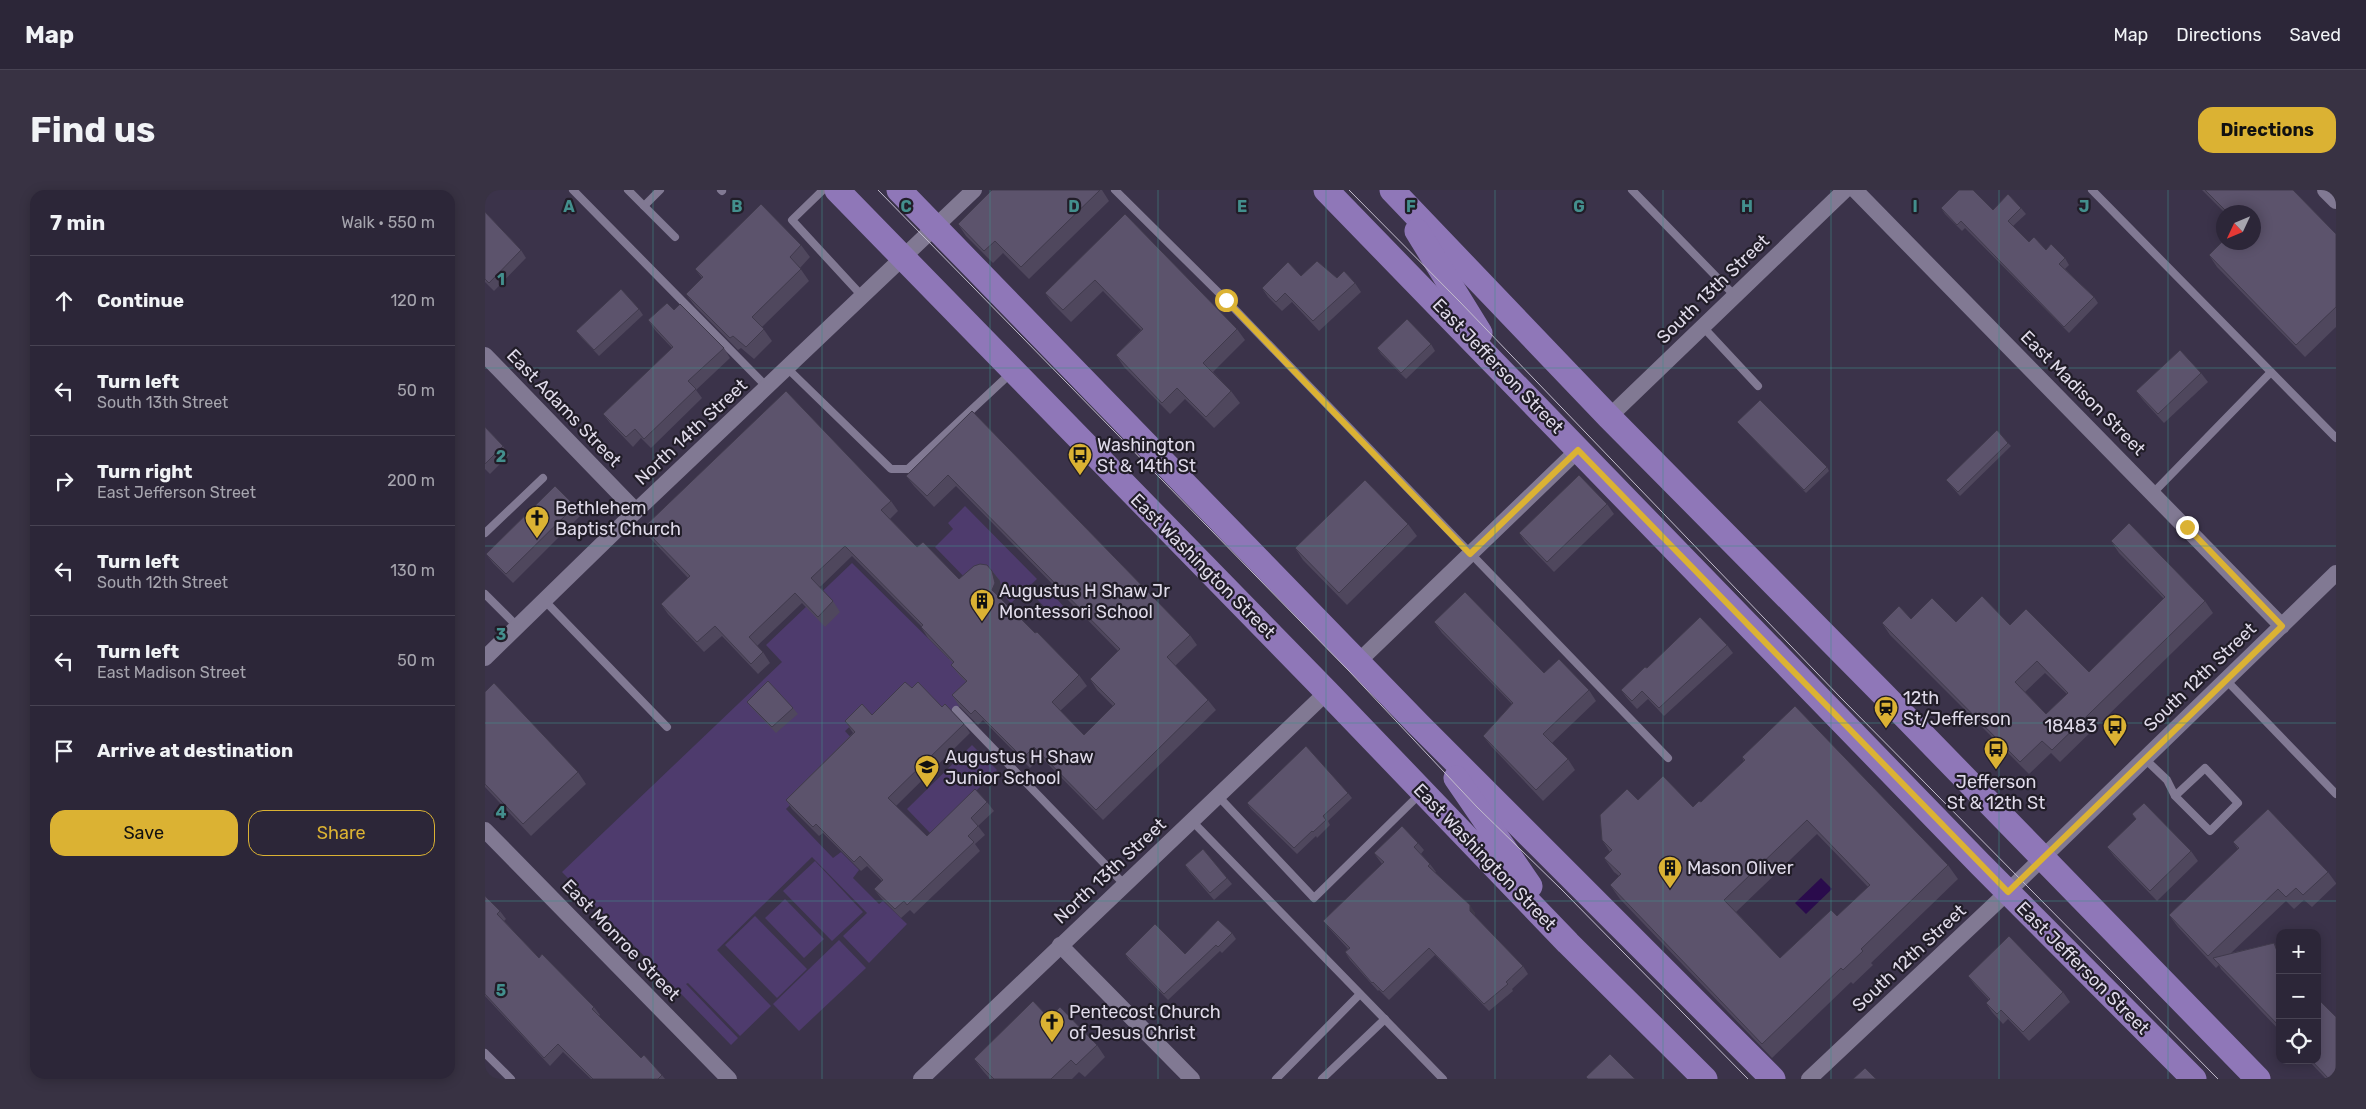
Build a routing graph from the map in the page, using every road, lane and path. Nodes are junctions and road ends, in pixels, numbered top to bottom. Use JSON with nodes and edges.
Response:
{"nodes":[{"id":1,"x":573,"y":190,"type":"edge"},
{"id":2,"x":628,"y":190,"type":"edge"},
{"id":3,"x":660,"y":190,"type":"edge"},
{"id":4,"x":823,"y":190,"type":"edge"},
{"id":5,"x":837,"y":190,"type":"edge"},
{"id":6,"x":899,"y":190,"type":"edge"},
{"id":7,"x":974,"y":190,"type":"edge"},
{"id":8,"x":1115,"y":190,"type":"edge"},
{"id":9,"x":1326,"y":190,"type":"edge"},
{"id":10,"x":1392,"y":190,"type":"edge"},
{"id":11,"x":1631,"y":190,"type":"edge"},
{"id":12,"x":1845,"y":190,"type":"edge"},
{"id":13,"x":1855,"y":190,"type":"edge"},
{"id":14,"x":2091,"y":190,"type":"edge"},
{"id":15,"x":2325,"y":190,"type":"edge"},
{"id":16,"x":2336,"y":201,"type":"edge"},
{"id":17,"x":644,"y":206,"type":"junction"},
{"id":18,"x":935,"y":227,"type":"junction"},
{"id":19,"x":675,"y":237,"type":"dead end"},
{"id":20,"x":903,"y":258,"type":"junction"},
{"id":21,"x":1735,"y":296,"type":"junction"},
{"id":22,"x":863,"y":297,"type":"junction"},
{"id":23,"x":1703,"y":327,"type":"junction"},
{"id":24,"x":485,"y":355,"type":"edge"},
{"id":25,"x":787,"y":368,"type":"junction"},
{"id":26,"x":1013,"y":372,"type":"junction"},
{"id":27,"x":2271,"y":372,"type":"junction"},
{"id":28,"x":1508,"y":377,"type":"junction"},
{"id":29,"x":1758,"y":386,"type":"dead end"},
{"id":30,"x":767,"y":387,"type":"junction"},
{"id":31,"x":1609,"y":417,"type":"junction"},
{"id":32,"x":2336,"y":438,"type":"edge"},
{"id":33,"x":1578,"y":450,"type":"junction"},
{"id":34,"x":543,"y":478,"type":"dead end"},
{"id":35,"x":2153,"y":492,"type":"junction"},
{"id":36,"x":636,"y":511,"type":"junction"},
{"id":37,"x":485,"y":533,"type":"edge"},
{"id":38,"x":1470,"y":554,"type":"junction"},
{"id":39,"x":2336,"y":572,"type":"edge"},
{"id":40,"x":485,"y":594,"type":"edge"},
{"id":41,"x":545,"y":600,"type":"junction"},
{"id":42,"x":2282,"y":626,"type":"junction"},
{"id":43,"x":518,"y":627,"type":"junction"},
{"id":44,"x":485,"y":658,"type":"edge"},
{"id":45,"x":1359,"y":661,"type":"junction"},
{"id":46,"x":2226,"y":680,"type":"junction"},
{"id":47,"x":1327,"y":692,"type":"junction"},
{"id":48,"x":956,"y":710,"type":"edge"},
{"id":49,"x":1419,"y":725,"type":"junction"},
{"id":50,"x":667,"y":727,"type":"dead end"},
{"id":51,"x":1668,"y":758,"type":"dead end"},
{"id":52,"x":2145,"y":759,"type":"junction"},
{"id":53,"x":1422,"y":791,"type":"junction"},
{"id":54,"x":2336,"y":794,"type":"edge"},
{"id":55,"x":1218,"y":796,"type":"junction"},
{"id":56,"x":2175,"y":796,"type":"junction"},
{"id":57,"x":1192,"y":821,"type":"junction"},
{"id":58,"x":485,"y":830,"type":"edge"},
{"id":59,"x":2043,"y":858,"type":"junction"},
{"id":60,"x":1124,"y":884,"type":"junction"},
{"id":61,"x":2008,"y":892,"type":"junction"},
{"id":62,"x":1569,"y":943,"type":"junction"},
{"id":63,"x":1061,"y":945,"type":"junction"},
{"id":64,"x":1360,"y":994,"type":"junction"},
{"id":65,"x":1385,"y":1019,"type":"junction"},
{"id":66,"x":485,"y":1053,"type":"edge"},
{"id":67,"x":511,"y":1079,"type":"edge"},
{"id":68,"x":729,"y":1079,"type":"edge"},
{"id":69,"x":921,"y":1079,"type":"edge"},
{"id":70,"x":1192,"y":1079,"type":"edge"},
{"id":71,"x":1276,"y":1079,"type":"edge"},
{"id":72,"x":1322,"y":1079,"type":"edge"},
{"id":73,"x":1443,"y":1079,"type":"edge"},
{"id":74,"x":1705,"y":1079,"type":"edge"},
{"id":75,"x":1773,"y":1079,"type":"edge"},
{"id":76,"x":1809,"y":1079,"type":"edge"},
{"id":77,"x":2193,"y":1079,"type":"edge"},
{"id":78,"x":2258,"y":1079,"type":"edge"}],
"edges":[{"from":1,"to":30,"type":"lane"},
{"from":2,"to":17,"type":"lane"},
{"from":3,"to":17,"type":"lane"},
{"from":4,"to":22,"type":"lane"},
{"from":5,"to":20,"type":"main road","name":"East Washington Street"},
{"from":6,"to":18,"type":"main road","name":"East Washington Street"},
{"from":7,"to":18,"type":"street","name":"North 14th Street"},
{"from":8,"to":38,"type":"lane"},
{"from":9,"to":28,"type":"main road","name":"East Jefferson Street"},
{"from":10,"to":28,"type":"main road"},
{"from":10,"to":31,"type":"main road"},
{"from":11,"to":21,"type":"lane"},
{"from":12,"to":21,"type":"street","name":"South 13th Street"},
{"from":13,"to":35,"type":"street","name":"East Madison Street"},
{"from":14,"to":27,"type":"lane"},
{"from":15,"to":16,"type":"street"},
{"from":17,"to":19,"type":"lane"},
{"from":18,"to":20,"type":"street","name":"North 14th Street"},
{"from":18,"to":45,"type":"main road","name":"East Washington Street"},
{"from":20,"to":22,"type":"street","name":"North 14th Street"},
{"from":20,"to":26,"type":"main road","name":"East Washington Street"},
{"from":21,"to":23,"type":"street","name":"South 13th Street"},
{"from":22,"to":25,"type":"street","name":"North 14th Street"},
{"from":23,"to":29,"type":"lane"},
{"from":23,"to":31,"type":"street","name":"South 13th Street"},
{"from":24,"to":36,"type":"street","name":"East Adams Street"},
{"from":25,"to":26,"type":"lane"},
{"from":25,"to":30,"type":"street","name":"North 14th Street"},
{"from":26,"to":47,"type":"main road","name":"East Washington Street"},
{"from":27,"to":32,"type":"lane"},
{"from":27,"to":35,"type":"lane"},
{"from":28,"to":33,"type":"main road","name":"East Jefferson Street"},
{"from":30,"to":36,"type":"street","name":"North 14th Street"},
{"from":31,"to":59,"type":"main road"},
{"from":33,"to":38,"type":"street"},
{"from":33,"to":61,"type":"main road","name":"East Jefferson Street"},
{"from":34,"to":37,"type":"lane"},
{"from":35,"to":42,"type":"street","name":"East Madison Street"},
{"from":36,"to":41,"type":"street","name":"North 14th Street"},
{"from":38,"to":45,"type":"street"},
{"from":38,"to":51,"type":"lane"},
{"from":39,"to":42,"type":"street","name":"South 12th Street"},
{"from":40,"to":43,"type":"lane"},
{"from":41,"to":43,"type":"street","name":"North 14th Street"},
{"from":41,"to":50,"type":"lane"},
{"from":42,"to":46,"type":"street","name":"South 12th Street"},
{"from":43,"to":44,"type":"street","name":"North 14th Street"},
{"from":45,"to":49,"type":"main road","name":"East Washington Street"},
{"from":46,"to":52,"type":"street","name":"South 12th Street"},
{"from":46,"to":54,"type":"lane"},
{"from":47,"to":53,"type":"main road","name":"East Washington Street"},
{"from":47,"to":55,"type":"street","name":"North 13th Street"},
{"from":48,"to":60,"type":"lane"},
{"from":49,"to":62,"type":"main road","name":"East Washington Street"},
{"from":49,"to":75,"type":"main road","name":"East Washington Street"},
{"from":52,"to":56,"type":"lane"},
{"from":52,"to":59,"type":"street","name":"South 12th Street"},
{"from":53,"to":55,"type":"lane"},
{"from":53,"to":62,"type":"main road","name":"East Washington Street"},
{"from":55,"to":57,"type":"street","name":"North 13th Street"},
{"from":56,"to":56,"type":"lane"},
{"from":57,"to":60,"type":"street","name":"North 13th Street"},
{"from":57,"to":64,"type":"lane"},
{"from":58,"to":68,"type":"street","name":"East Monroe Street"},
{"from":59,"to":61,"type":"street","name":"South 12th Street"},
{"from":59,"to":78,"type":"main road"},
{"from":60,"to":63,"type":"street","name":"North 13th Street"},
{"from":61,"to":76,"type":"street","name":"South 12th Street"},
{"from":61,"to":77,"type":"main road","name":"East Jefferson Street"},
{"from":62,"to":74,"type":"main road","name":"East Washington Street"},
{"from":63,"to":69,"type":"street","name":"North 13th Street"},
{"from":63,"to":70,"type":"street"},
{"from":64,"to":65,"type":"lane"},
{"from":64,"to":71,"type":"lane"},
{"from":65,"to":72,"type":"lane"},
{"from":65,"to":73,"type":"lane"},
{"from":66,"to":67,"type":"lane"}]}
